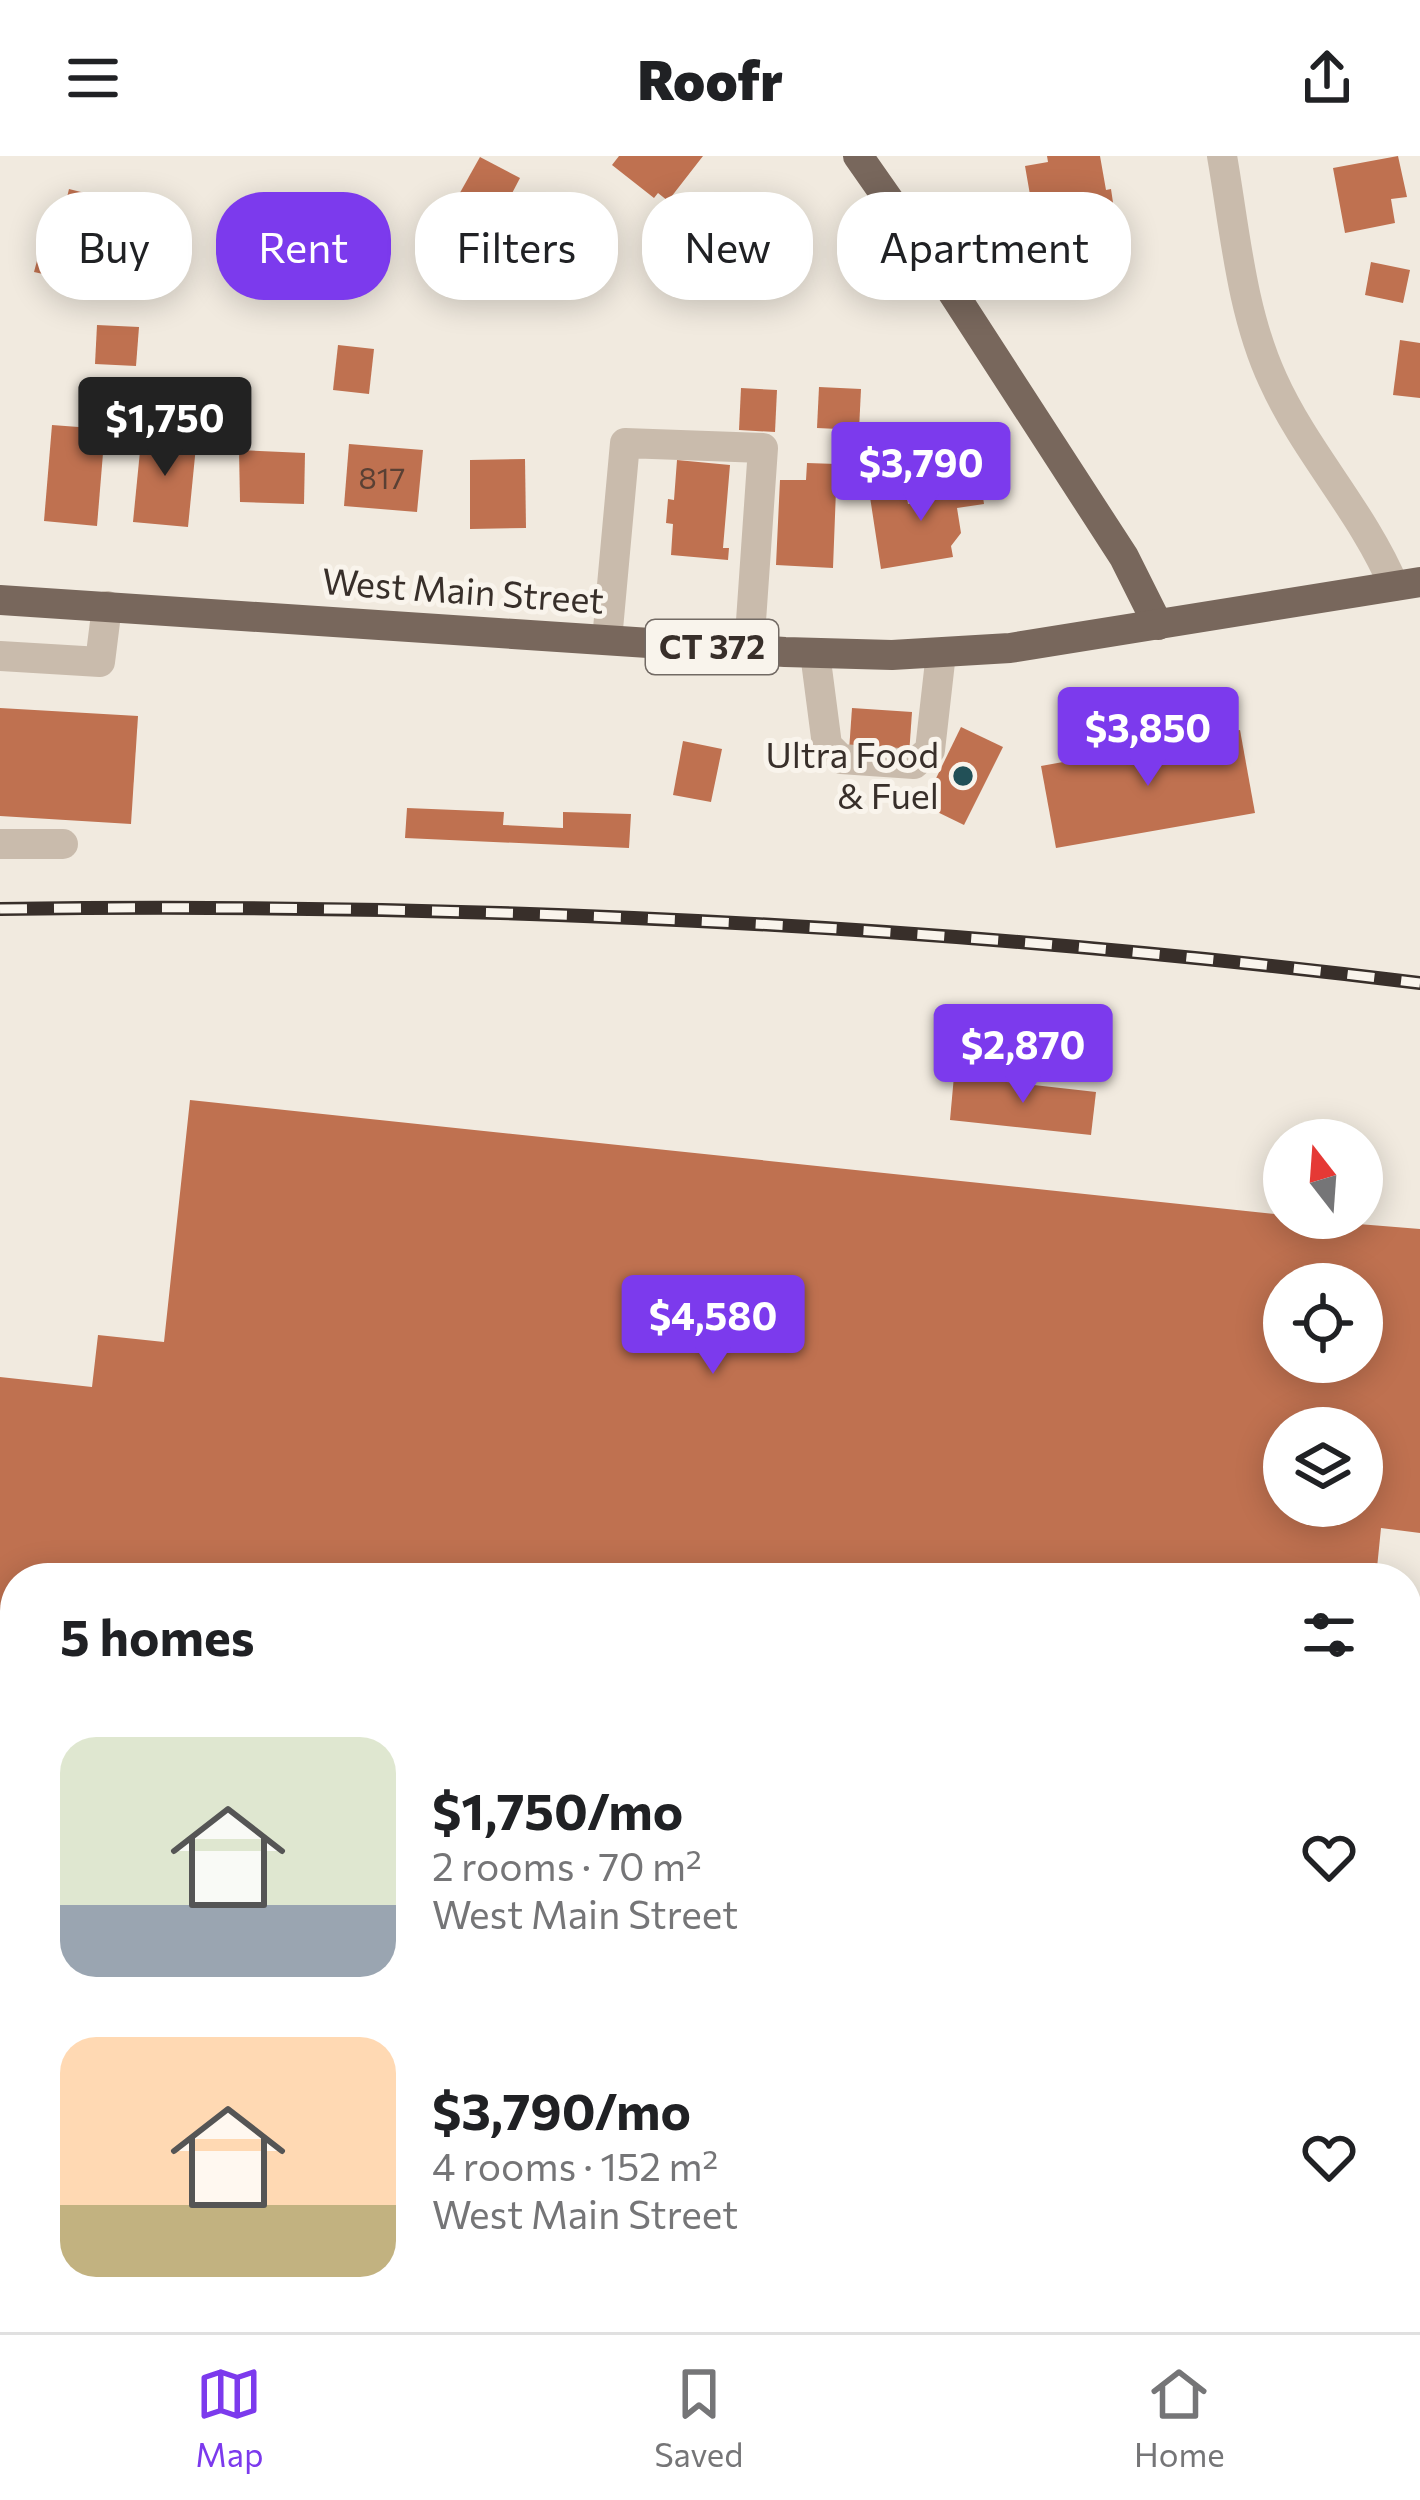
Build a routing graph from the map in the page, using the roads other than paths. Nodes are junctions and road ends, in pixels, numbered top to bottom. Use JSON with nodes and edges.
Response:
{"nodes":[{"id":1,"x":858,"y":156,"type":"edge"},
{"id":2,"x":1222,"y":156,"type":"edge"},
{"id":3,"x":1407,"y":584,"type":"edge"},
{"id":4,"x":0,"y":600,"type":"edge"},
{"id":5,"x":107,"y":606,"type":"junction"},
{"id":6,"x":1159,"y":625,"type":"junction"},
{"id":7,"x":607,"y":640,"type":"junction"},
{"id":8,"x":749,"y":650,"type":"junction"},
{"id":9,"x":814,"y":653,"type":"junction"},
{"id":10,"x":941,"y":653,"type":"junction"},
{"id":11,"x":0,"y":656,"type":"edge"},
{"id":12,"x":0,"y":844,"type":"edge"},
{"id":13,"x":63,"y":844,"type":"dead end"}],
"edges":[{"from":1,"to":6,"type":"main road"},
{"from":2,"to":3,"type":"street"},
{"from":3,"to":6,"type":"main road","name":"West Main Street","number":"CT 372"},
{"from":4,"to":5,"type":"main road","name":"West Main Street","number":"CT 372"},
{"from":5,"to":7,"type":"main road","name":"West Main Street","number":"CT 372"},
{"from":5,"to":11,"type":"street"},
{"from":6,"to":10,"type":"main road","name":"West Main Street","number":"CT 372"},
{"from":7,"to":8,"type":"main road","name":"West Main Street","number":"CT 372"},
{"from":7,"to":8,"type":"street"},
{"from":8,"to":9,"type":"main road","name":"West Main Street","number":"CT 372"},
{"from":9,"to":10,"type":"main road","name":"West Main Street","number":"CT 372"},
{"from":9,"to":10,"type":"street"},
{"from":12,"to":13,"type":"street"}]}
